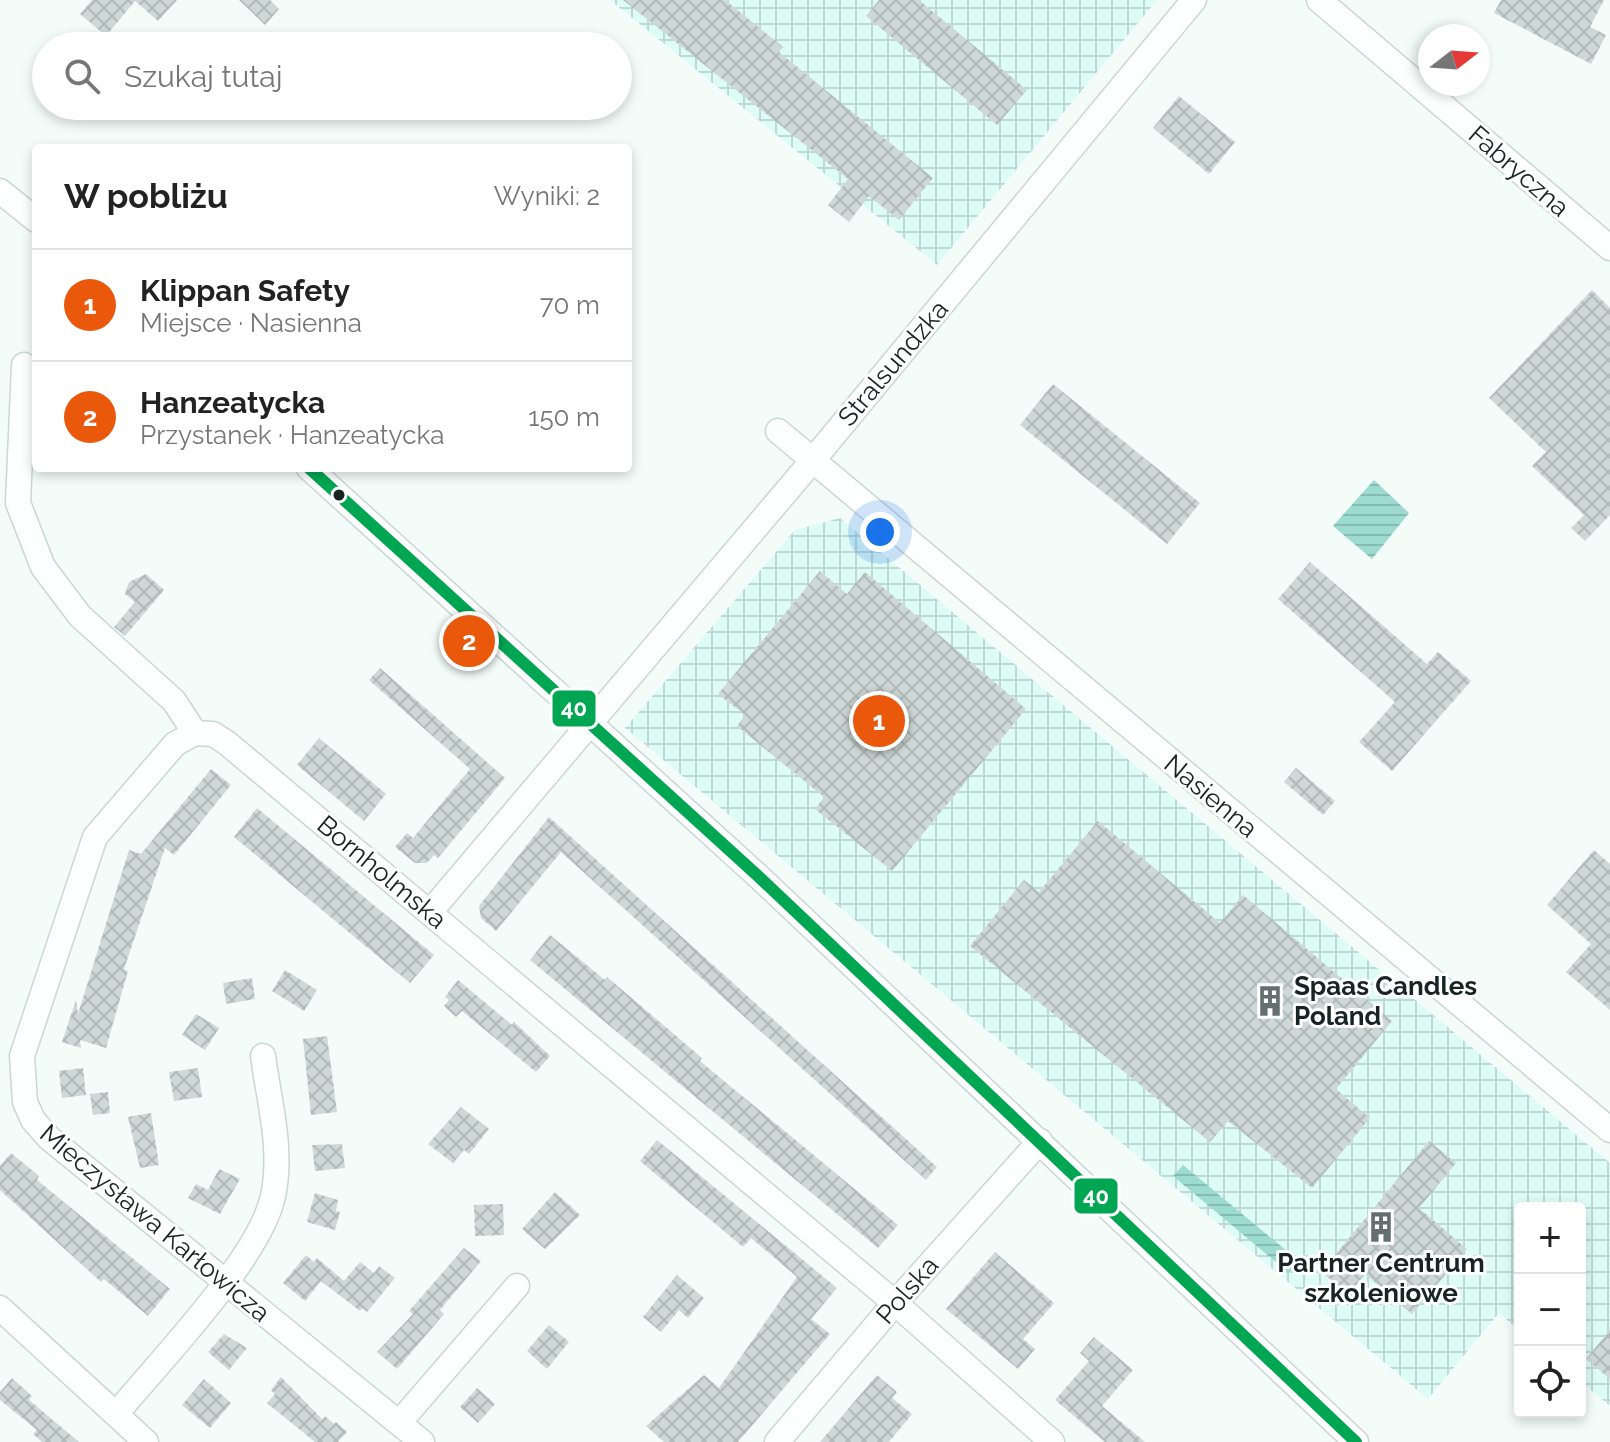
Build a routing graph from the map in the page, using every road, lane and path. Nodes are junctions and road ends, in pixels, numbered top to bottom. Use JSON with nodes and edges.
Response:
{"nodes":[{"id":1,"x":1194,"y":0,"type":"edge"},
{"id":2,"x":1319,"y":0,"type":"edge"},
{"id":3,"x":4,"y":191,"type":"edge"},
{"id":4,"x":32,"y":216,"type":"edge"},
{"id":5,"x":1610,"y":248,"type":"edge"},
{"id":6,"x":24,"y":365,"type":"dead end"},
{"id":7,"x":778,"y":431,"type":"dead end"},
{"id":8,"x":813,"y":460,"type":"junction"},
{"id":9,"x":313,"y":472,"type":"edge"},
{"id":10,"x":591,"y":725,"type":"junction"},
{"id":11,"x":195,"y":733,"type":"junction"},
{"id":12,"x":431,"y":911,"type":"junction"},
{"id":13,"x":263,"y":1056,"type":"dead end"},
{"id":14,"x":1610,"y":1130,"type":"edge"},
{"id":15,"x":1040,"y":1141,"type":"junction"},
{"id":16,"x":226,"y":1282,"type":"junction"},
{"id":17,"x":517,"y":1286,"type":"dead end"},
{"id":18,"x":895,"y":1303,"type":"junction"},
{"id":19,"x":0,"y":1308,"type":"edge"},
{"id":20,"x":116,"y":1414,"type":"junction"},
{"id":21,"x":399,"y":1423,"type":"junction"},
{"id":22,"x":146,"y":1442,"type":"edge"},
{"id":23,"x":422,"y":1442,"type":"edge"},
{"id":24,"x":777,"y":1442,"type":"edge"},
{"id":25,"x":1052,"y":1442,"type":"edge"},
{"id":26,"x":1356,"y":1442,"type":"edge"}],
"edges":[{"from":1,"to":8,"type":"street","name":"Stralsundzka"},
{"from":2,"to":5,"type":"street","name":"Fabryczna"},
{"from":3,"to":4,"type":"street"},
{"from":6,"to":11,"type":"street"},
{"from":7,"to":8,"type":"street","name":"Nasienna"},
{"from":8,"to":10,"type":"street","name":"Stralsundzka"},
{"from":8,"to":14,"type":"street","name":"Nasienna"},
{"from":9,"to":10,"type":"street"},
{"from":10,"to":12,"type":"street","name":"Stralsundzka"},
{"from":10,"to":15,"type":"street"},
{"from":11,"to":12,"type":"street","name":"Bornholmska"},
{"from":11,"to":16,"type":"street","name":"Mieczysława Karłowicza"},
{"from":12,"to":18,"type":"street","name":"Bornholmska"},
{"from":13,"to":16,"type":"street"},
{"from":15,"to":18,"type":"street","name":"Polska"},
{"from":15,"to":26,"type":"street"},
{"from":16,"to":20,"type":"street"},
{"from":16,"to":21,"type":"street","name":"Mieczysława Karłowicza"},
{"from":17,"to":21,"type":"street"},
{"from":18,"to":24,"type":"street","name":"Polska"},
{"from":18,"to":25,"type":"street","name":"Bornholmska"},
{"from":19,"to":20,"type":"street"},
{"from":20,"to":22,"type":"street"},
{"from":21,"to":23,"type":"street","name":"Mieczysława Karłowicza"}]}
